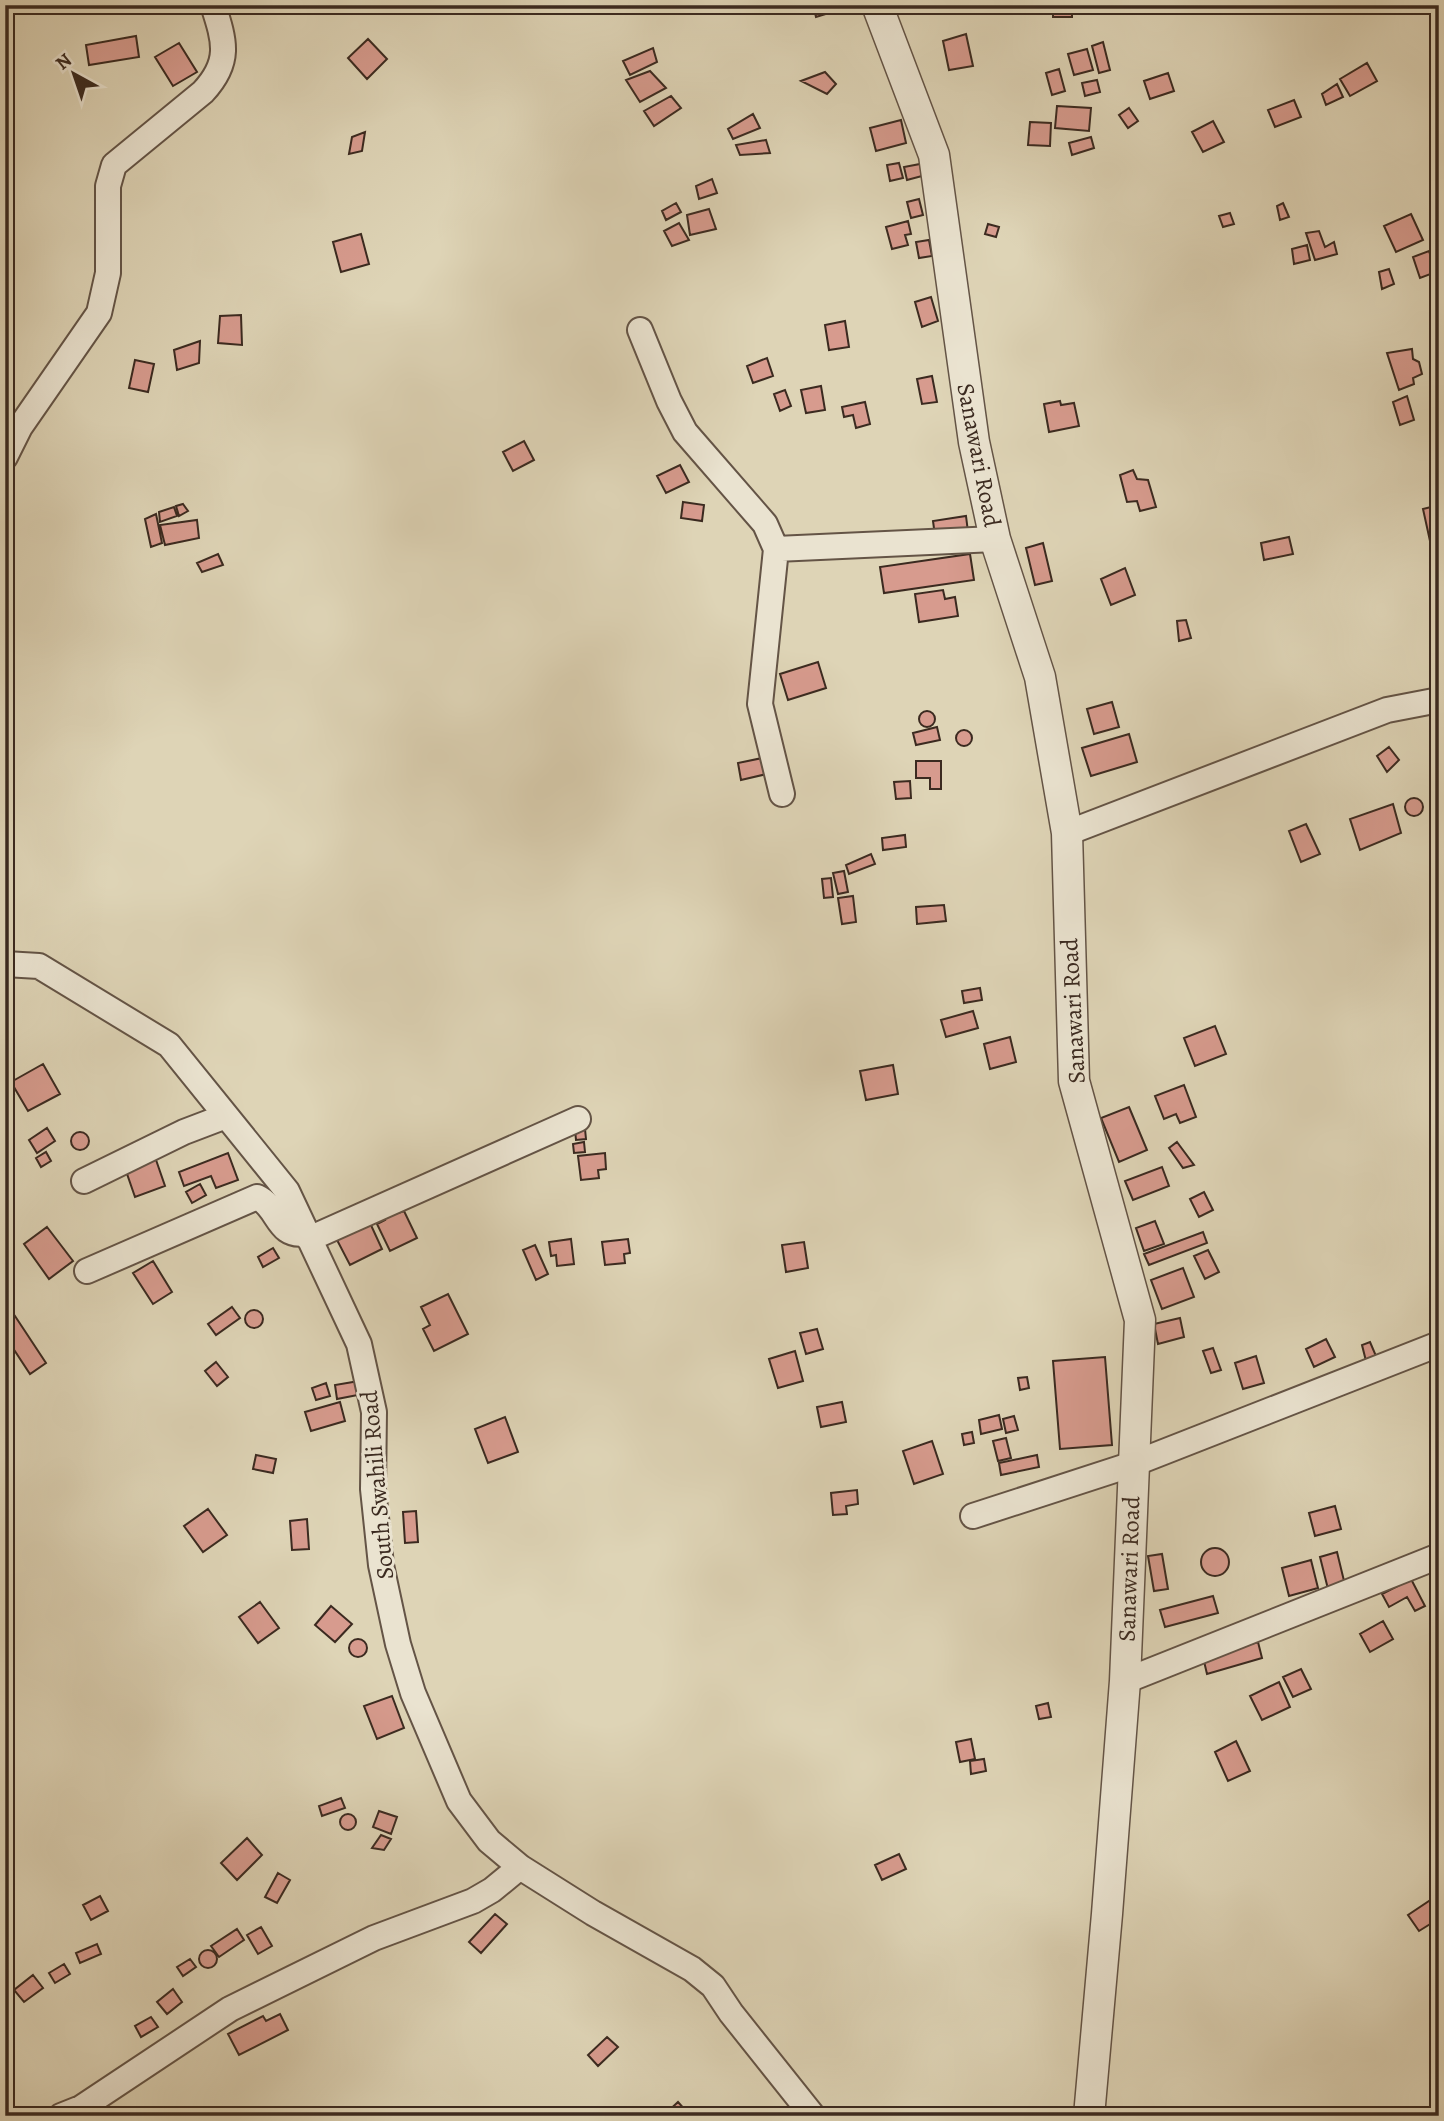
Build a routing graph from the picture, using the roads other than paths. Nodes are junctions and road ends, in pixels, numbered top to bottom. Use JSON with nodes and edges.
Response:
{"nodes":[{"id":1,"x":213,"y":5,"type":"edge"},
{"id":2,"x":877,"y":5,"type":"edge"},
{"id":3,"x":640,"y":330,"type":"dead end"},
{"id":4,"x":5,"y":457,"type":"edge"},
{"id":5,"x":995,"y":539,"type":"junction"},
{"id":6,"x":776,"y":549,"type":"junction"},
{"id":7,"x":1439,"y":700,"type":"edge"},
{"id":8,"x":782,"y":794,"type":"dead end"},
{"id":9,"x":1067,"y":832,"type":"junction"},
{"id":10,"x":5,"y":964,"type":"edge"},
{"id":11,"x":226,"y":1116,"type":"junction"},
{"id":12,"x":578,"y":1119,"type":"dead end"},
{"id":13,"x":84,"y":1181,"type":"dead end"},
{"id":14,"x":307,"y":1236,"type":"junction"},
{"id":15,"x":87,"y":1271,"type":"dead end"},
{"id":16,"x":1439,"y":1344,"type":"edge"},
{"id":17,"x":1133,"y":1464,"type":"junction"},
{"id":18,"x":973,"y":1516,"type":"dead end"},
{"id":19,"x":1439,"y":1556,"type":"edge"},
{"id":20,"x":1125,"y":1681,"type":"junction"},
{"id":21,"x":520,"y":1867,"type":"junction"},
{"id":22,"x":75,"y":2113,"type":"edge"},
{"id":23,"x":813,"y":2116,"type":"edge"},
{"id":24,"x":1089,"y":2116,"type":"edge"}],
"edges":[{"from":1,"to":4,"type":"street"},
{"from":2,"to":5,"type":"street","name":"Sanawari Road"},
{"from":3,"to":6,"type":"street"},
{"from":5,"to":6,"type":"street"},
{"from":5,"to":9,"type":"street","name":"Sanawari Road"},
{"from":6,"to":8,"type":"street"},
{"from":7,"to":9,"type":"street"},
{"from":9,"to":17,"type":"street","name":"Sanawari Road"},
{"from":10,"to":11,"type":"street","name":"South Swahili Road"},
{"from":11,"to":13,"type":"street"},
{"from":11,"to":14,"type":"street","name":"South Swahili Road"},
{"from":12,"to":14,"type":"street"},
{"from":14,"to":15,"type":"street"},
{"from":14,"to":21,"type":"street","name":"South Swahili Road"},
{"from":16,"to":17,"type":"street"},
{"from":17,"to":18,"type":"street"},
{"from":17,"to":20,"type":"street","name":"Sanawari Road"},
{"from":19,"to":20,"type":"street"},
{"from":20,"to":24,"type":"street","name":"Sanawari Road"},
{"from":21,"to":22,"type":"street"},
{"from":21,"to":23,"type":"street","name":"South Swahili Road"}]}
